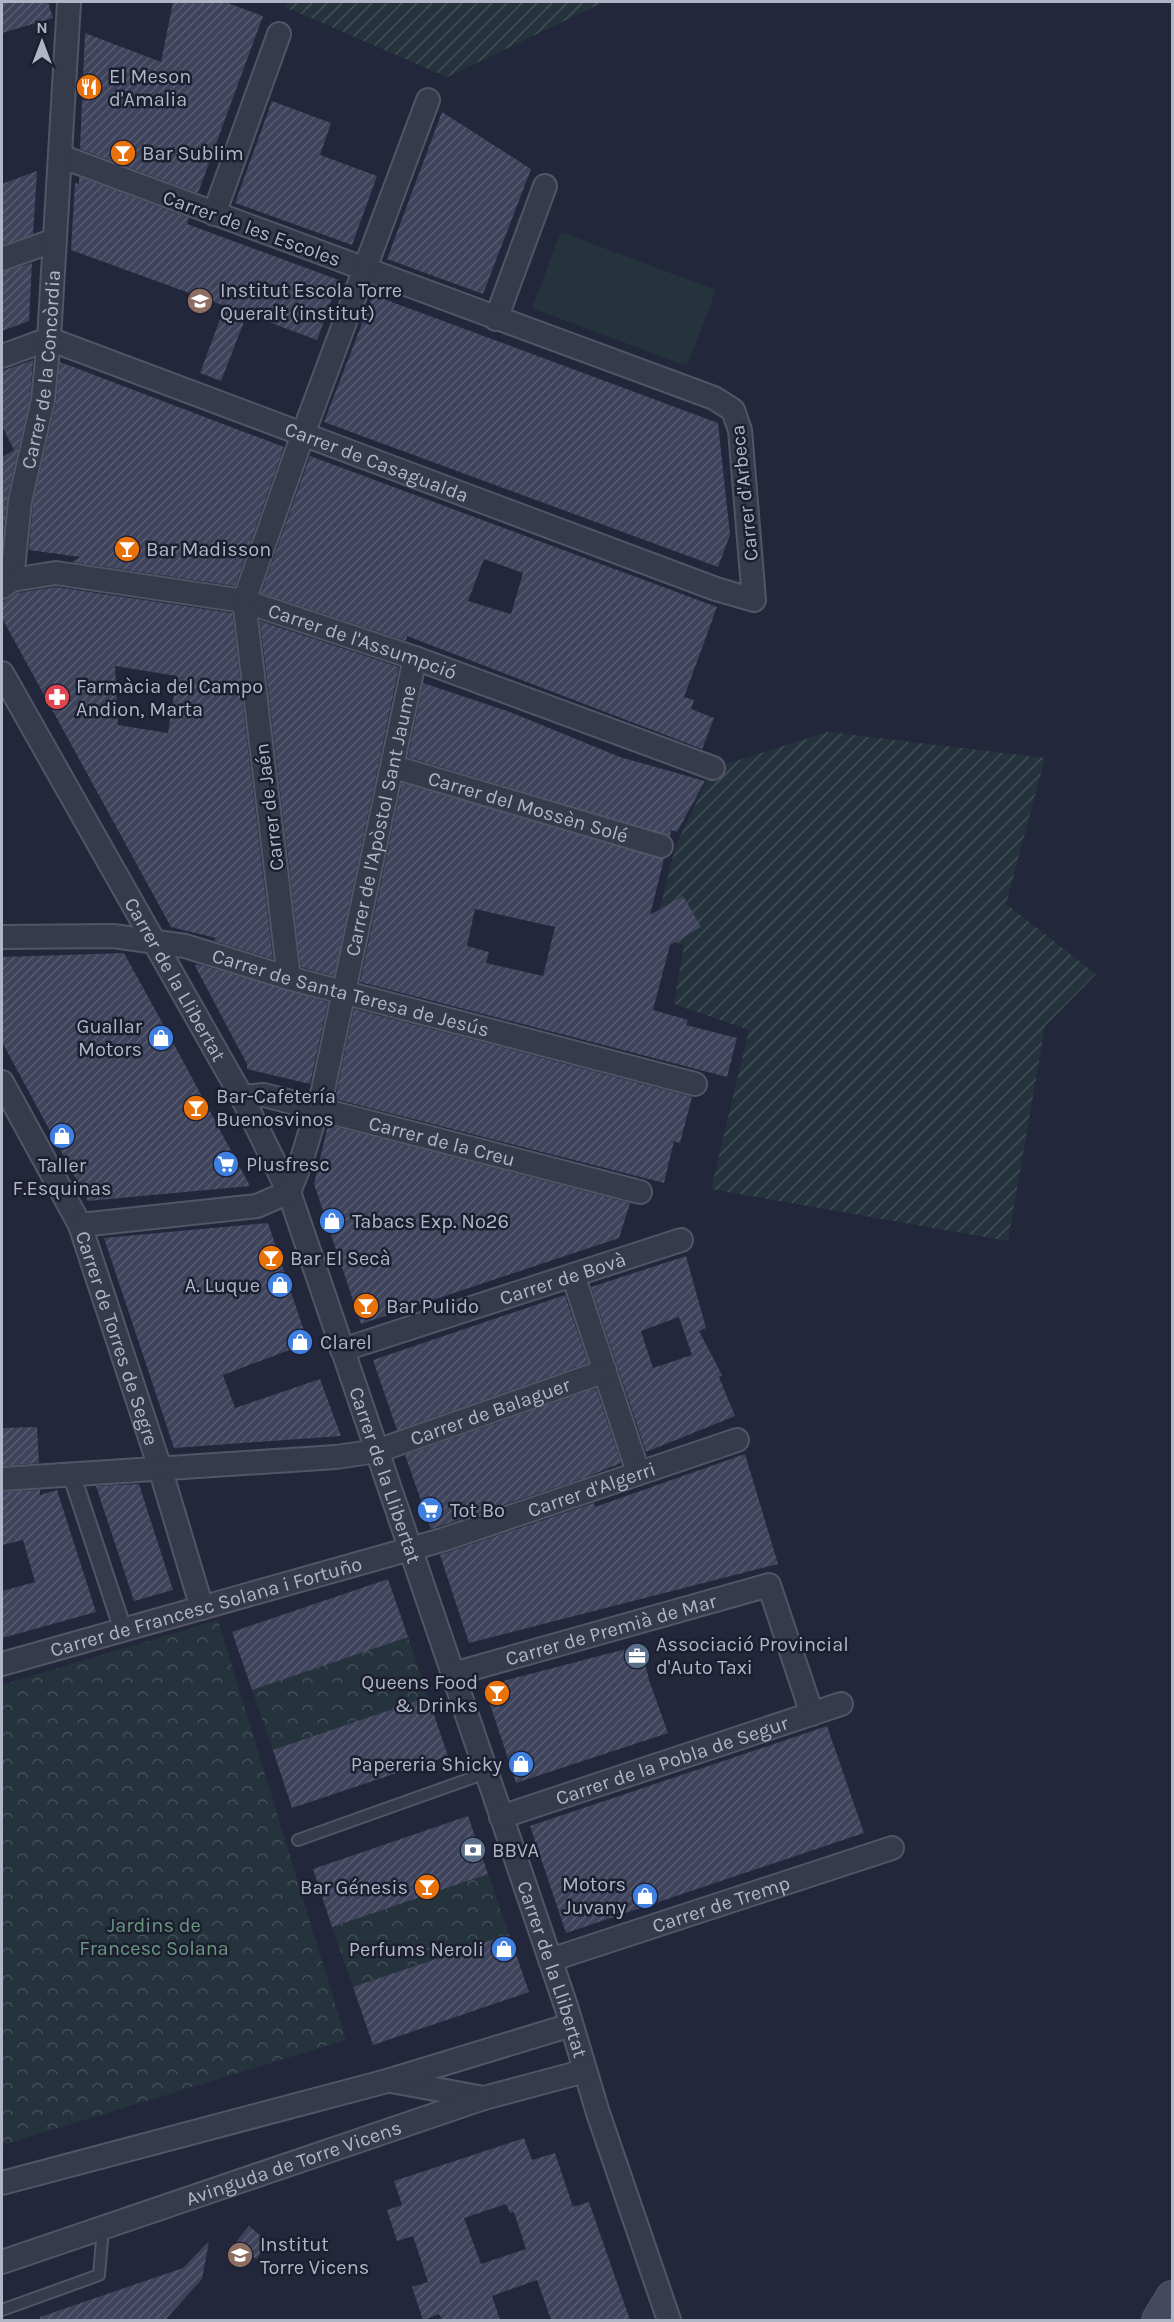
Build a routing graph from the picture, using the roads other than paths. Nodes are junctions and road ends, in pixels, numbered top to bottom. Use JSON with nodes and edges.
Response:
{"nodes":[{"id":1,"x":69,"y":11,"type":"edge"},
{"id":2,"x":279,"y":33,"type":"dead end"},
{"id":3,"x":428,"y":100,"type":"dead end"},
{"id":4,"x":60,"y":156,"type":"junction"},
{"id":5,"x":545,"y":186,"type":"dead end"},
{"id":6,"x":214,"y":214,"type":"junction"},
{"id":7,"x":55,"y":240,"type":"junction"},
{"id":8,"x":2,"y":259,"type":"edge"},
{"id":9,"x":366,"y":270,"type":"junction"},
{"id":10,"x":496,"y":319,"type":"junction"},
{"id":11,"x":49,"y":339,"type":"junction"},
{"id":12,"x":2,"y":356,"type":"edge"},
{"id":13,"x":714,"y":398,"type":"joint"},
{"id":14,"x":303,"y":434,"type":"junction"},
{"id":15,"x":7,"y":584,"type":"edge"},
{"id":16,"x":754,"y":600,"type":"joint"},
{"id":17,"x":244,"y":602,"type":"junction"},
{"id":18,"x":415,"y":658,"type":"junction"},
{"id":19,"x":2,"y":673,"type":"edge"},
{"id":20,"x":394,"y":767,"type":"junction"},
{"id":21,"x":713,"y":768,"type":"dead end"},
{"id":22,"x":661,"y":846,"type":"dead end"},
{"id":23,"x":2,"y":937,"type":"edge"},
{"id":24,"x":154,"y":941,"type":"junction"},
{"id":25,"x":289,"y":978,"type":"junction"},
{"id":26,"x":344,"y":992,"type":"junction"},
{"id":27,"x":2,"y":1082,"type":"edge"},
{"id":28,"x":695,"y":1084,"type":"dead end"},
{"id":29,"x":242,"y":1097,"type":"junction"},
{"id":30,"x":317,"y":1109,"type":"junction"},
{"id":31,"x":289,"y":1192,"type":"junction"},
{"id":32,"x":640,"y":1192,"type":"dead end"},
{"id":33,"x":80,"y":1225,"type":"junction"},
{"id":34,"x":681,"y":1240,"type":"dead end"},
{"id":35,"x":573,"y":1275,"type":"junction"},
{"id":36,"x":342,"y":1350,"type":"junction"},
{"id":37,"x":605,"y":1371,"type":"junction"},
{"id":38,"x":737,"y":1440,"type":"dead end"},
{"id":39,"x":377,"y":1451,"type":"junction"},
{"id":40,"x":160,"y":1468,"type":"junction"},
{"id":41,"x":638,"y":1472,"type":"junction"},
{"id":42,"x":72,"y":1476,"type":"junction"},
{"id":43,"x":2,"y":1479,"type":"edge"},
{"id":44,"x":410,"y":1548,"type":"junction"},
{"id":45,"x":202,"y":1608,"type":"junction"},
{"id":46,"x":123,"y":1630,"type":"junction"},
{"id":47,"x":2,"y":1664,"type":"edge"},
{"id":48,"x":453,"y":1674,"type":"junction"},
{"id":49,"x":841,"y":1704,"type":"dead end"},
{"id":50,"x":812,"y":1714,"type":"junction"},
{"id":51,"x":486,"y":1773,"type":"junction"},
{"id":52,"x":501,"y":1817,"type":"junction"},
{"id":53,"x":298,"y":1840,"type":"dead end"},
{"id":54,"x":892,"y":1848,"type":"dead end"},
{"id":55,"x":550,"y":1960,"type":"junction"},
{"id":56,"x":571,"y":2025,"type":"junction"},
{"id":57,"x":585,"y":2071,"type":"junction"},
{"id":58,"x":387,"y":2080,"type":"junction"},
{"id":59,"x":484,"y":2098,"type":"junction"},
{"id":60,"x":2,"y":2183,"type":"edge"},
{"id":61,"x":103,"y":2228,"type":"junction"},
{"id":62,"x":2,"y":2262,"type":"edge"},
{"id":63,"x":1173,"y":2297,"type":"edge"},
{"id":64,"x":2,"y":2310,"type":"edge"},
{"id":65,"x":669,"y":2320,"type":"edge"},
{"id":66,"x":1158,"y":2320,"type":"edge"}],
"edges":[{"from":1,"to":4,"type":"street","name":"Carrer de la Concòrdia"},
{"from":2,"to":6,"type":"street"},
{"from":3,"to":9,"type":"street"},
{"from":4,"to":6,"type":"street","name":"Carrer de les Escoles"},
{"from":4,"to":7,"type":"street","name":"Carrer de la Concòrdia"},
{"from":5,"to":10,"type":"street"},
{"from":6,"to":9,"type":"street","name":"Carrer de les Escoles"},
{"from":7,"to":8,"type":"street"},
{"from":7,"to":11,"type":"street","name":"Carrer de la Concòrdia"},
{"from":9,"to":10,"type":"street","name":"Carrer de les Escoles"},
{"from":9,"to":14,"type":"street"},
{"from":10,"to":13,"type":"street","name":"Carrer de les Escoles"},
{"from":11,"to":12,"type":"street"},
{"from":11,"to":14,"type":"street","name":"Carrer de Casagualda"},
{"from":11,"to":15,"type":"street","name":"Carrer de la Concòrdia"},
{"from":13,"to":16,"type":"street","name":"Carrer d'Arbeca"},
{"from":14,"to":16,"type":"street","name":"Carrer de Casagualda"},
{"from":14,"to":17,"type":"street"},
{"from":15,"to":17,"type":"street","name":"Carrer de l'Assumpció"},
{"from":17,"to":18,"type":"street","name":"Carrer de l'Assumpció"},
{"from":17,"to":25,"type":"street","name":"Carrer de Jaén"},
{"from":18,"to":20,"type":"street","name":"Carrer de l'Apòstol Sant Jaume"},
{"from":18,"to":21,"type":"street","name":"Carrer de l'Assumpció"},
{"from":19,"to":24,"type":"street","name":"Carrer de la Llibertat"},
{"from":20,"to":22,"type":"street","name":"Carrer del Mossèn Solé"},
{"from":20,"to":26,"type":"street","name":"Carrer de l'Apòstol Sant Jaume"},
{"from":23,"to":24,"type":"street","name":"Carrer de Santa Teresa de Jesús"},
{"from":24,"to":25,"type":"street","name":"Carrer de Santa Teresa de Jesús"},
{"from":24,"to":29,"type":"street","name":"Carrer de la Llibertat"},
{"from":25,"to":26,"type":"street","name":"Carrer de Santa Teresa de Jesús"},
{"from":26,"to":28,"type":"street","name":"Carrer de Santa Teresa de Jesús"},
{"from":26,"to":30,"type":"street","name":"Carrer de l'Apòstol Sant Jaume"},
{"from":27,"to":33,"type":"street","name":"Carrer de Torres de Segre"},
{"from":29,"to":30,"type":"street","name":"Carrer de la Creu"},
{"from":29,"to":31,"type":"street","name":"Carrer de la Llibertat"},
{"from":30,"to":31,"type":"street","name":"Carrer de l'Apòstol Sant Jaume"},
{"from":30,"to":32,"type":"street","name":"Carrer de la Creu"},
{"from":31,"to":33,"type":"street"},
{"from":31,"to":36,"type":"street","name":"Carrer de la Llibertat"},
{"from":33,"to":40,"type":"street","name":"Carrer de Torres de Segre"},
{"from":34,"to":35,"type":"street","name":"Carrer de Bovà"},
{"from":35,"to":36,"type":"street","name":"Carrer de Bovà"},
{"from":35,"to":37,"type":"street"},
{"from":36,"to":39,"type":"street","name":"Carrer de la Llibertat"},
{"from":37,"to":39,"type":"street","name":"Carrer de Balaguer"},
{"from":37,"to":41,"type":"street"},
{"from":38,"to":41,"type":"street","name":"Carrer d'Algerri"},
{"from":39,"to":40,"type":"street","name":"Carrer de Balaguer"},
{"from":39,"to":44,"type":"street","name":"Carrer de la Llibertat"},
{"from":40,"to":42,"type":"street","name":"Carrer de Balaguer"},
{"from":40,"to":45,"type":"street","name":"Carrer de Torres de Segre"},
{"from":41,"to":44,"type":"street","name":"Carrer d'Algerri"},
{"from":42,"to":43,"type":"street","name":"Carrer de Balaguer"},
{"from":42,"to":46,"type":"street"},
{"from":44,"to":45,"type":"street","name":"Carrer de Francesc Solana i Fortuño"},
{"from":44,"to":48,"type":"street","name":"Carrer de la Llibertat"},
{"from":45,"to":46,"type":"street","name":"Carrer de Francesc Solana i Fortuño"},
{"from":46,"to":47,"type":"street","name":"Carrer de Francesc Solana i Fortuño"},
{"from":48,"to":50,"type":"street","name":"Carrer de Premià de Mar"},
{"from":48,"to":51,"type":"street","name":"Carrer de la Llibertat"},
{"from":49,"to":50,"type":"street","name":"Carrer de la Pobla de Segur"},
{"from":50,"to":52,"type":"street","name":"Carrer de la Pobla de Segur"},
{"from":51,"to":52,"type":"street","name":"Carrer de la Llibertat"},
{"from":51,"to":53,"type":"lane"},
{"from":52,"to":55,"type":"street","name":"Carrer de la Llibertat"},
{"from":54,"to":55,"type":"street","name":"Carrer de Tremp"},
{"from":55,"to":56,"type":"street","name":"Carrer de la Llibertat"},
{"from":56,"to":57,"type":"street","name":"Carrer de la Llibertat"},
{"from":56,"to":58,"type":"street","name":"Avinguda de Torre Vicens"},
{"from":57,"to":59,"type":"street","name":"Avinguda de Torre Vicens"},
{"from":57,"to":65,"type":"street","name":"Carrer de la Llibertat"},
{"from":58,"to":59,"type":"street","name":"Avinguda de Torre Vicens"},
{"from":58,"to":60,"type":"street","name":"Avinguda de Torre Vicens"},
{"from":59,"to":61,"type":"street","name":"Avinguda de Torre Vicens"},
{"from":61,"to":62,"type":"street","name":"Avinguda de Torre Vicens"},
{"from":61,"to":64,"type":"lane"},
{"from":63,"to":66,"type":"main road"}]}
